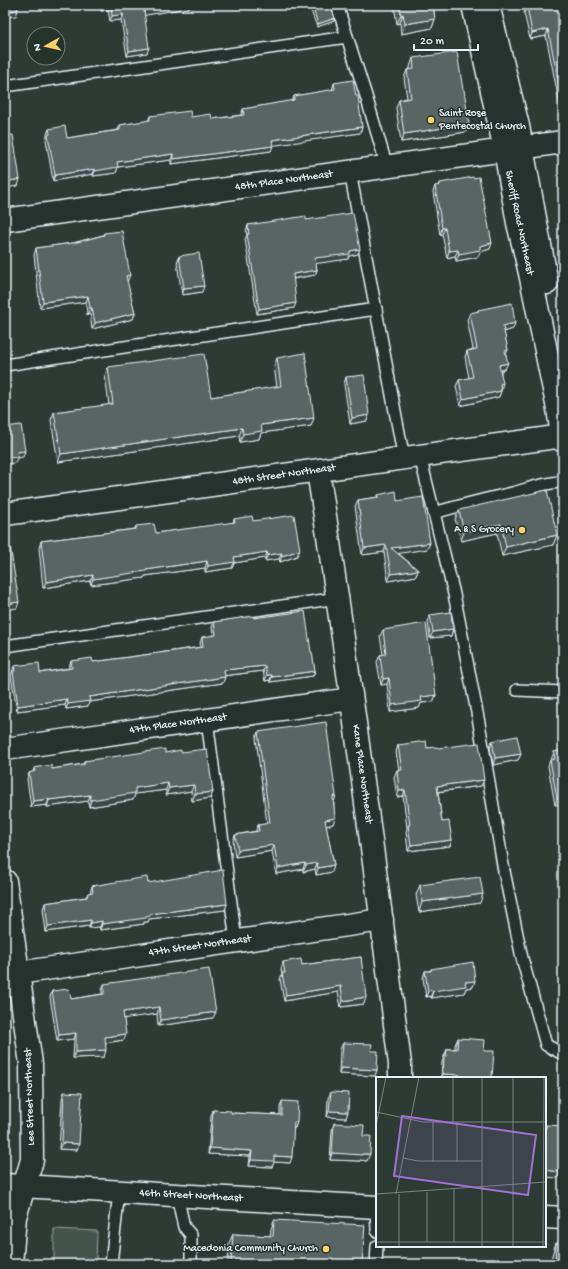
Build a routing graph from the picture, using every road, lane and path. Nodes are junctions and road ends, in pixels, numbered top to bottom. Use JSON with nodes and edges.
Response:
{"nodes":[{"id":1,"x":337,"y":5,"type":"edge"},
{"id":2,"x":473,"y":5,"type":"edge"},
{"id":3,"x":488,"y":5,"type":"edge"},
{"id":4,"x":347,"y":37,"type":"junction"},
{"id":5,"x":5,"y":86,"type":"edge"},
{"id":6,"x":563,"y":142,"type":"edge"},
{"id":7,"x":513,"y":148,"type":"junction"},
{"id":8,"x":387,"y":167,"type":"junction"},
{"id":9,"x":350,"y":172,"type":"junction"},
{"id":10,"x":5,"y":220,"type":"edge"},
{"id":11,"x":376,"y":309,"type":"junction"},
{"id":12,"x":5,"y":365,"type":"edge"},
{"id":13,"x":563,"y":368,"type":"edge"},
{"id":14,"x":563,"y":438,"type":"edge"},
{"id":15,"x":412,"y":458,"type":"junction"},
{"id":16,"x":318,"y":471,"type":"junction"},
{"id":17,"x":563,"y":482,"type":"edge"},
{"id":18,"x":434,"y":513,"type":"junction"},
{"id":19,"x":5,"y":514,"type":"edge"},
{"id":20,"x":338,"y":598,"type":"junction"},
{"id":21,"x":5,"y":646,"type":"edge"},
{"id":22,"x":517,"y":690,"type":"dead end"},
{"id":23,"x":563,"y":692,"type":"edge"},
{"id":24,"x":351,"y":699,"type":"junction"},
{"id":25,"x":207,"y":720,"type":"junction"},
{"id":26,"x":5,"y":749,"type":"edge"},
{"id":27,"x":5,"y":881,"type":"edge"},
{"id":28,"x":382,"y":920,"type":"junction"},
{"id":29,"x":236,"y":941,"type":"junction"},
{"id":30,"x":18,"y":973,"type":"junction"},
{"id":31,"x":563,"y":1053,"type":"edge"},
{"id":32,"x":400,"y":1077,"type":"edge"},
{"id":33,"x":14,"y":1185,"type":"edge"},
{"id":34,"x":119,"y":1191,"type":"junction"},
{"id":35,"x":177,"y":1195,"type":"junction"},
{"id":36,"x":376,"y":1207,"type":"edge"},
{"id":37,"x":546,"y":1217,"type":"edge"},
{"id":38,"x":563,"y":1218,"type":"edge"},
{"id":39,"x":377,"y":1247,"type":"edge"},
{"id":40,"x":12,"y":1264,"type":"edge"},
{"id":41,"x":111,"y":1264,"type":"edge"},
{"id":42,"x":191,"y":1264,"type":"edge"},
{"id":43,"x":376,"y":1264,"type":"edge"}],
"edges":[{"from":1,"to":4,"type":"lane"},
{"from":2,"to":7,"type":"street","name":"Sheriff Road Northeast"},
{"from":3,"to":7,"type":"street","name":"Sheriff Road Northeast"},
{"from":4,"to":5,"type":"lane"},
{"from":4,"to":8,"type":"lane"},
{"from":6,"to":7,"type":"street","name":"48th Place Northeast"},
{"from":7,"to":8,"type":"street","name":"48th Place Northeast"},
{"from":7,"to":13,"type":"street","name":"Sheriff Road Northeast"},
{"from":7,"to":14,"type":"street","name":"Sheriff Road Northeast"},
{"from":8,"to":9,"type":"street","name":"48th Place Northeast"},
{"from":9,"to":10,"type":"street","name":"48th Place Northeast"},
{"from":9,"to":11,"type":"lane"},
{"from":11,"to":12,"type":"lane"},
{"from":11,"to":15,"type":"lane"},
{"from":14,"to":15,"type":"street","name":"48th Street Northeast"},
{"from":15,"to":16,"type":"street","name":"48th Street Northeast"},
{"from":15,"to":18,"type":"lane"},
{"from":16,"to":19,"type":"street","name":"48th Street Northeast"},
{"from":16,"to":20,"type":"street","name":"Kane Place Northeast"},
{"from":17,"to":18,"type":"lane"},
{"from":18,"to":31,"type":"lane"},
{"from":20,"to":21,"type":"lane"},
{"from":20,"to":24,"type":"street","name":"Kane Place Northeast"},
{"from":22,"to":23,"type":"lane"},
{"from":24,"to":25,"type":"street","name":"47th Place Northeast"},
{"from":24,"to":28,"type":"street","name":"Kane Place Northeast"},
{"from":25,"to":26,"type":"street","name":"47th Place Northeast"},
{"from":25,"to":29,"type":"lane"},
{"from":27,"to":30,"type":"street","name":"Lee Street Northeast"},
{"from":28,"to":29,"type":"street","name":"47th Street Northeast"},
{"from":28,"to":32,"type":"street","name":"Kane Place Northeast"},
{"from":29,"to":30,"type":"street","name":"47th Street Northeast"},
{"from":30,"to":33,"type":"street","name":"Lee Street Northeast"},
{"from":33,"to":34,"type":"street","name":"46th Street Northeast"},
{"from":33,"to":40,"type":"street","name":"Lee Street Northeast"},
{"from":34,"to":35,"type":"street","name":"46th Street Northeast"},
{"from":34,"to":41,"type":"lane"},
{"from":35,"to":36,"type":"street","name":"46th Street Northeast"},
{"from":35,"to":42,"type":"lane"},
{"from":37,"to":38,"type":"street"},
{"from":39,"to":43,"type":"lane"}]}
